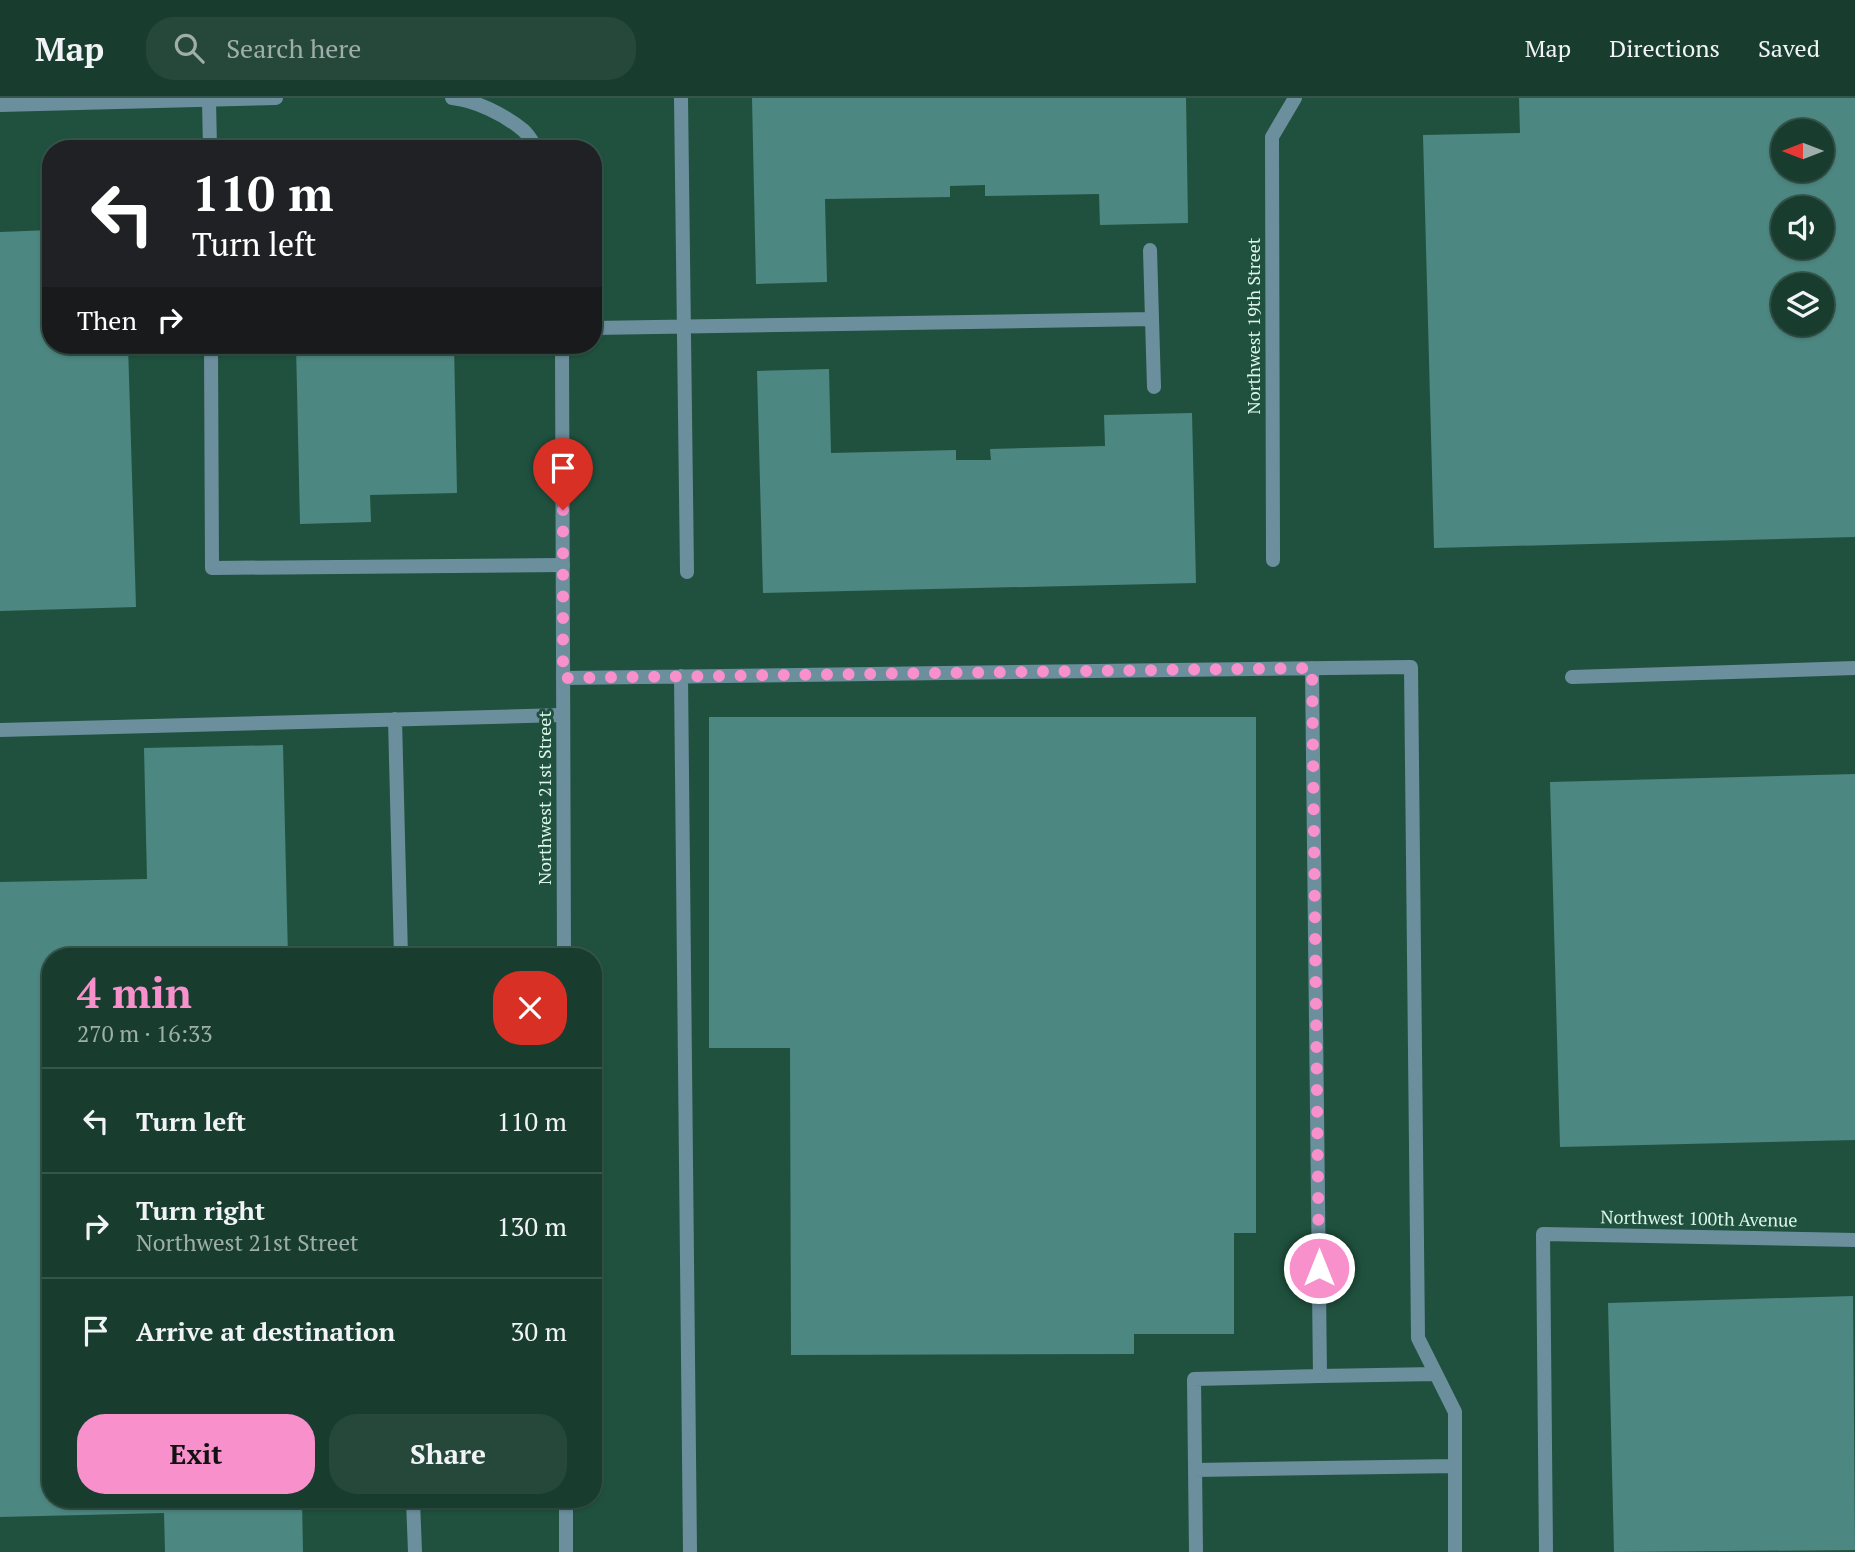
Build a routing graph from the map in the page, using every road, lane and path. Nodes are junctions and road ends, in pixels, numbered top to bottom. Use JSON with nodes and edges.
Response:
{"nodes":[{"id":1,"x":276,"y":98,"type":"edge"},
{"id":2,"x":452,"y":98,"type":"edge"},
{"id":3,"x":681,"y":98,"type":"edge"},
{"id":4,"x":1295,"y":98,"type":"edge"},
{"id":5,"x":209,"y":100,"type":"edge"},
{"id":6,"x":0,"y":105,"type":"edge"},
{"id":7,"x":210,"y":140,"type":"edge"},
{"id":8,"x":531,"y":140,"type":"edge"},
{"id":9,"x":1150,"y":250,"type":"dead end"},
{"id":10,"x":1152,"y":319,"type":"junction"},
{"id":11,"x":685,"y":327,"type":"junction"},
{"id":12,"x":602,"y":328,"type":"edge"},
{"id":13,"x":211,"y":354,"type":"edge"},
{"id":14,"x":562,"y":354,"type":"edge"},
{"id":15,"x":1154,"y":387,"type":"dead end"},
{"id":16,"x":1273,"y":560,"type":"dead end"},
{"id":17,"x":563,"y":565,"type":"junction"},
{"id":18,"x":687,"y":572,"type":"dead end"},
{"id":19,"x":1312,"y":668,"type":"junction"},
{"id":20,"x":1855,"y":668,"type":"edge"},
{"id":21,"x":681,"y":676,"type":"junction"},
{"id":22,"x":1572,"y":677,"type":"dead end"},
{"id":23,"x":563,"y":678,"type":"junction"},
{"id":24,"x":563,"y":715,"type":"junction"},
{"id":25,"x":395,"y":719,"type":"junction"},
{"id":26,"x":0,"y":730,"type":"edge"},
{"id":27,"x":401,"y":948,"type":"edge"},
{"id":28,"x":564,"y":948,"type":"edge"},
{"id":29,"x":1855,"y":1241,"type":"edge"},
{"id":30,"x":1436,"y":1374,"type":"junction"},
{"id":31,"x":1320,"y":1376,"type":"junction"},
{"id":32,"x":1455,"y":1466,"type":"junction"},
{"id":33,"x":1195,"y":1470,"type":"junction"},
{"id":34,"x":413,"y":1508,"type":"edge"},
{"id":35,"x":566,"y":1508,"type":"edge"},
{"id":36,"x":415,"y":1552,"type":"edge"},
{"id":37,"x":566,"y":1552,"type":"edge"},
{"id":38,"x":690,"y":1552,"type":"edge"},
{"id":39,"x":1196,"y":1552,"type":"edge"},
{"id":40,"x":1455,"y":1552,"type":"edge"},
{"id":41,"x":1546,"y":1552,"type":"edge"}],
"edges":[{"from":1,"to":5,"type":"street"},
{"from":2,"to":8,"type":"street"},
{"from":3,"to":11,"type":"street"},
{"from":4,"to":16,"type":"street","name":"Northwest 19th Street"},
{"from":5,"to":6,"type":"street"},
{"from":5,"to":7,"type":"street"},
{"from":9,"to":10,"type":"street"},
{"from":10,"to":11,"type":"street"},
{"from":10,"to":15,"type":"street"},
{"from":11,"to":12,"type":"street"},
{"from":11,"to":18,"type":"street"},
{"from":13,"to":17,"type":"street"},
{"from":14,"to":17,"type":"street","name":"Northwest 21st Street"},
{"from":17,"to":23,"type":"street","name":"Northwest 21st Street"},
{"from":19,"to":21,"type":"street"},
{"from":19,"to":30,"type":"street"},
{"from":19,"to":31,"type":"street"},
{"from":20,"to":22,"type":"street"},
{"from":21,"to":23,"type":"street"},
{"from":21,"to":38,"type":"street"},
{"from":23,"to":24,"type":"street","name":"Northwest 21st Street"},
{"from":24,"to":25,"type":"street"},
{"from":24,"to":28,"type":"street","name":"Northwest 21st Street"},
{"from":25,"to":26,"type":"street"},
{"from":25,"to":27,"type":"street"},
{"from":29,"to":41,"type":"street","name":"Northwest 100th Avenue"},
{"from":30,"to":31,"type":"street"},
{"from":30,"to":32,"type":"street"},
{"from":31,"to":33,"type":"street"},
{"from":32,"to":33,"type":"street"},
{"from":32,"to":40,"type":"street"},
{"from":33,"to":39,"type":"street"},
{"from":34,"to":36,"type":"street"},
{"from":35,"to":37,"type":"street"}]}
